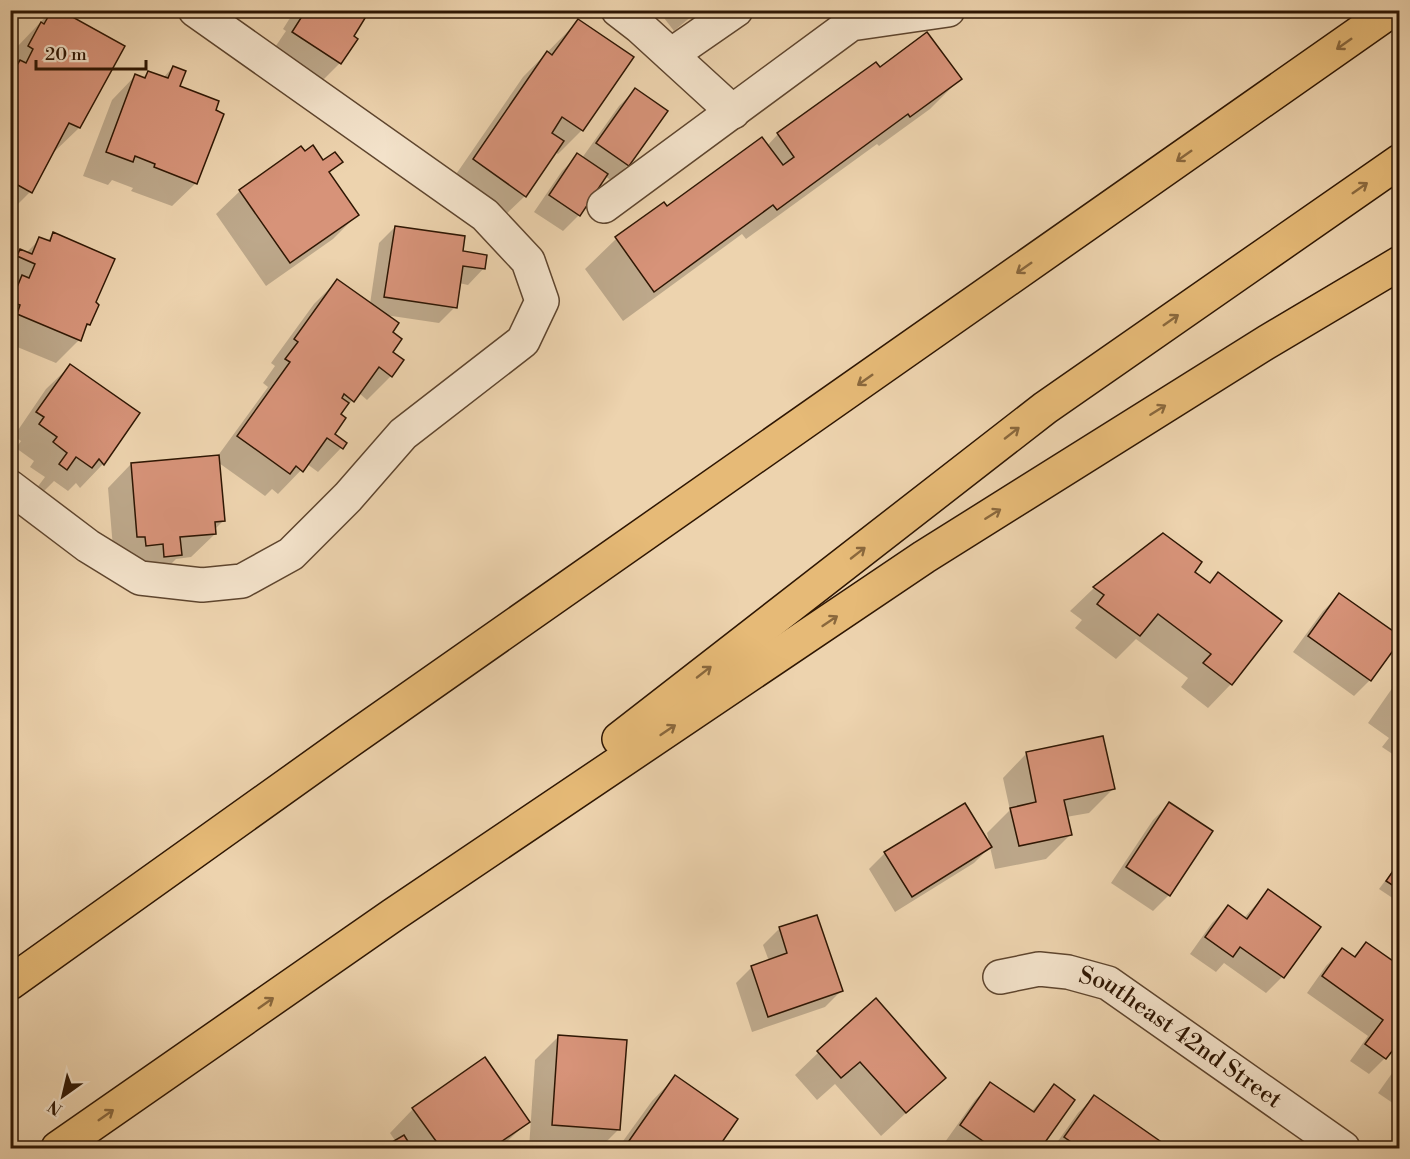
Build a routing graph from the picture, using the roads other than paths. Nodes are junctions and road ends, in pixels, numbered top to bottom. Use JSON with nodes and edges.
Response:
{"nodes":[{"id":1,"x":195,"y":10,"type":"edge"},
{"id":2,"x":618,"y":10,"type":"edge"},
{"id":3,"x":736,"y":10,"type":"edge"},
{"id":4,"x":948,"y":10,"type":"edge"},
{"id":5,"x":1392,"y":10,"type":"edge"},
{"id":6,"x":846,"y":17,"type":"edge"},
{"id":7,"x":671,"y":55,"type":"junction"},
{"id":8,"x":733,"y":112,"type":"junction"},
{"id":9,"x":1400,"y":160,"type":"edge"},
{"id":10,"x":604,"y":206,"type":"dead end"},
{"id":11,"x":1400,"y":263,"type":"edge"},
{"id":12,"x":10,"y":487,"type":"edge"},
{"id":13,"x":393,"y":915,"type":"junction"},
{"id":14,"x":1000,"y":977,"type":"dead end"},
{"id":15,"x":10,"y":983,"type":"edge"},
{"id":16,"x":58,"y":1149,"type":"edge"},
{"id":17,"x":1343,"y":1149,"type":"edge"}],
"edges":[{"from":1,"to":12,"type":"street"},
{"from":2,"to":7,"type":"street"},
{"from":3,"to":7,"type":"street"},
{"from":4,"to":6,"type":"street"},
{"from":5,"to":15,"type":"highway","one_way":true},
{"from":6,"to":8,"type":"street"},
{"from":7,"to":8,"type":"street"},
{"from":8,"to":10,"type":"street"},
{"from":13,"to":9,"type":"highway","one_way":true},
{"from":13,"to":11,"type":"highway","one_way":true},
{"from":16,"to":13,"type":"highway","one_way":true},
{"from":14,"to":17,"type":"street","name":"Southeast 42nd Street"}]}
